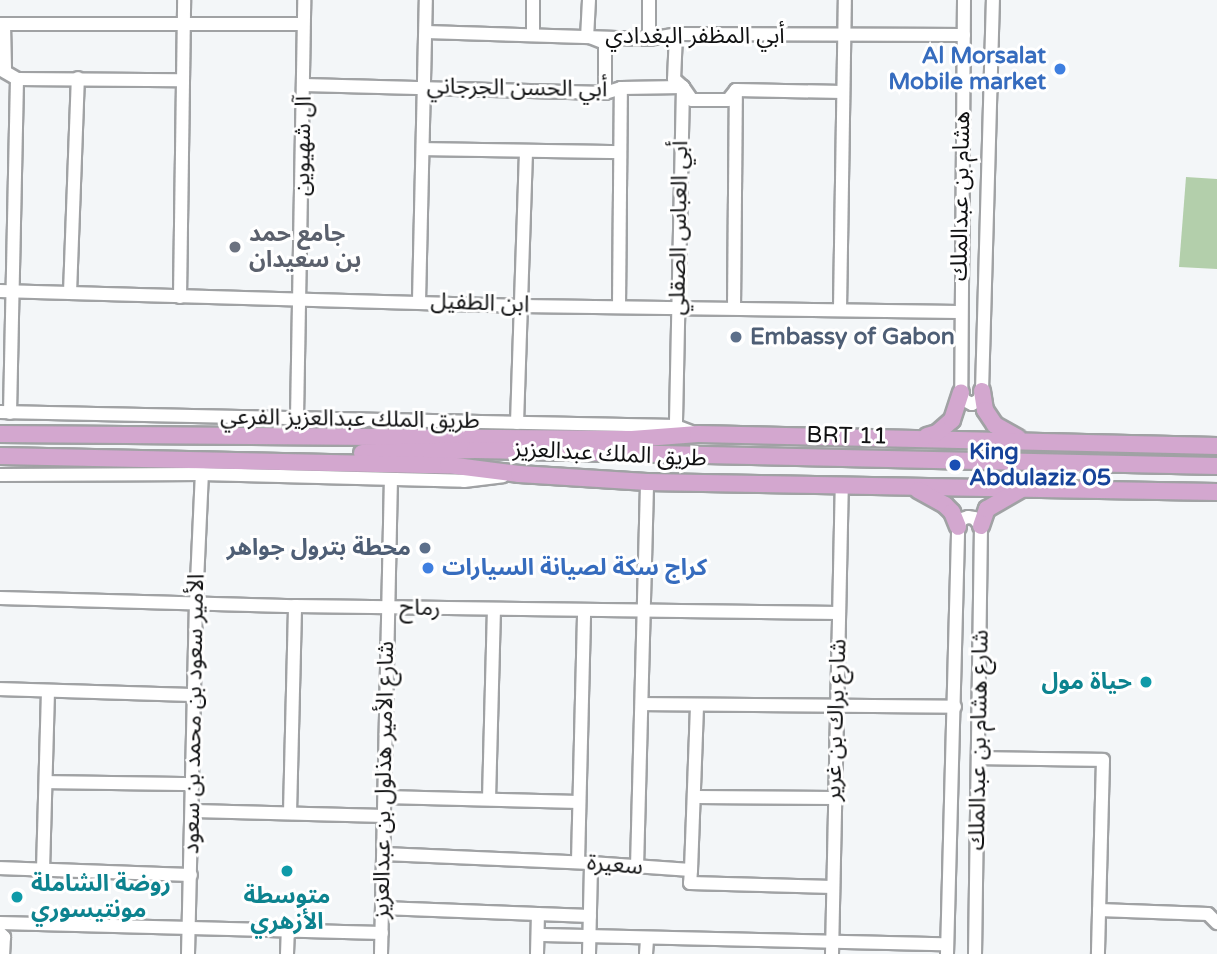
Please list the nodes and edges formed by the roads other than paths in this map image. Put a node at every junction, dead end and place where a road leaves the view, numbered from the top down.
1 (184, 0) edge
2 (304, 0) edge
3 (426, 0) edge
4 (533, 0) edge
5 (589, 0) edge
6 (649, 0) edge
7 (845, 0) edge
8 (964, 0) edge
9 (993, 0) edge
10 (2, 24) edge
11 (183, 24) junction
12 (303, 24) junction
13 (426, 32) junction
14 (676, 34) junction
15 (533, 35) junction
16 (845, 35) junction
17 (964, 35) junction
18 (587, 36) junction
19 (649, 39) junction
20 (2, 69) edge
21 (78, 78) junction
22 (18, 79) junction
23 (180, 80) junction
24 (304, 85) junction
25 (425, 87) junction
26 (683, 87) junction
27 (621, 88) junction
28 (737, 90) junction
29 (843, 92) junction
30 (606, 93) junction
31 (424, 149) junction
32 (526, 152) junction
33 (620, 152) junction
34 (5, 291) edge
35 (70, 293) junction
36 (180, 297) junction
37 (301, 299) junction
38 (419, 302) junction
39 (619, 304) junction
40 (521, 306) junction
41 (677, 306) junction
42 (734, 308) junction
43 (840, 309) junction
44 (959, 312) junction
45 (982, 391) junction
46 (961, 392) junction
47 (5, 412) edge
48 (297, 418) junction
49 (517, 424) junction
50 (676, 426) junction
51 (0, 434) edge
52 (698, 434) junction
53 (369, 436) junction
54 (916, 439) junction
55 (1024, 440) junction
56 (1217, 446) edge
57 (475, 450) junction
58 (0, 456) edge
59 (311, 460) junction
60 (1217, 466) edge
61 (202, 474) junction
62 (519, 474) junction
63 (0, 475) edge
64 (391, 480) junction
65 (647, 482) junction
66 (842, 486) junction
67 (912, 487) junction
68 (1025, 487) junction
69 (1217, 492) edge
70 (981, 526) junction
71 (958, 527) junction
72 (0, 598) edge
73 (196, 604) junction
74 (295, 606) junction
75 (386, 607) junction
76 (494, 610) junction
77 (644, 610) junction
78 (584, 611) junction
79 (839, 613) junction
80 (0, 689) edge
81 (48, 692) junction
82 (194, 695) junction
83 (642, 704) junction
84 (698, 706) junction
85 (955, 707) junction
86 (838, 708) junction
87 (979, 758) junction
88 (46, 782) junction
89 (194, 784) junction
90 (386, 797) junction
91 (694, 797) junction
92 (834, 797) junction
93 (489, 799) junction
94 (579, 802) junction
95 (194, 811) junction
96 (290, 813) junction
97 (385, 816) junction
98 (384, 854) junction
99 (584, 862) junction
100 (637, 867) junction
101 (0, 868) edge
102 (43, 870) junction
103 (691, 870) junction
104 (191, 875) junction
105 (833, 887) junction
106 (382, 908) junction
107 (1099, 910) junction
108 (538, 914) junction
109 (590, 916) junction
110 (0, 923) edge
111 (1217, 923) edge
112 (189, 927) junction
113 (288, 929) junction
114 (0, 933) edge
115 (382, 933) junction
116 (538, 935) junction
117 (589, 936) junction
118 (647, 938) junction
119 (832, 948) edge
120 (947, 949) edge
121 (3, 954) edge
122 (188, 954) edge
123 (287, 954) edge
124 (381, 954) edge
125 (537, 954) edge
126 (589, 954) edge
127 (646, 954) edge
128 (975, 954) edge
129 (1098, 954) edge

1 - 11 street
2 - 12 street, آل شهيوين
3 - 13 street
4 - 15 street
5 - 18 street
6 - 19 street
7 - 16 street
8 - 17 street, هشام بن عبدالملك
9 - 45 street, هشام بن عبدالملك
10 - 11 street
10 - 20 street
11 - 12 street
11 - 23 street
12 - 24 street, آل شهيوين
13 - 15 street, أبي المظفر البغدادي
13 - 25 street
14 - 16 street, أبي المظفر البغدادي
14 - 19 street, أبي المظفر البغدادي
14 - 26 street, أبي العباس الصقلي
15 - 18 street, أبي المظفر البغدادي
16 - 17 street, أبي المظفر البغدادي
16 - 29 street
17 - 44 street, هشام بن عبدالملك
18 - 19 street, أبي المظفر البغدادي
18 - 30 street
20 - 22 street
21 - 22 street
21 - 23 street
21 - 35 street
22 - 34 street
23 - 36 street
24 - 25 street, أبي الحسن الجرجاني
24 - 37 street, آل شهيوين
25 - 30 street, أبي الحسن الجرجاني
25 - 31 street
26 - 27 street, أبي الحسن الجرجاني
26 - 28 street, أبي الحسن الجرجاني
26 - 41 street, أبي العباس الصقلي
27 - 30 street, أبي الحسن الجرجاني
27 - 33 street
28 - 29 street, أبي الحسن الجرجاني
28 - 42 street
29 - 43 street
31 - 32 street
31 - 38 street
32 - 33 street
32 - 40 street
33 - 39 street
34 - 35 street, ابن الطفيل
34 - 47 street
35 - 36 street, ابن الطفيل
36 - 37 street, ابن الطفيل
37 - 38 street, ابن الطفيل
37 - 48 street, آل شهيوين
38 - 40 street, ابن الطفيل
39 - 40 street, ابن الطفيل
39 - 41 street, ابن الطفيل
40 - 49 street
41 - 42 street, ابن الطفيل
41 - 50 street, أبي العباس الصقلي
42 - 43 street, ابن الطفيل
43 - 44 street, ابن الطفيل
44 - 46 street, هشام بن عبدالملك
45 - 46 street
45 - 55 main road
46 - 54 main road
47 - 48 street, طريق الملك عبدالعزيز الفرعي
48 - 49 street, طريق الملك عبدالعزيز الفرعي
49 - 50 street, طريق الملك عبدالعزيز الفرعي
50 - 52 street, طريق الملك عبدالعزيز الفرعي
51 - 53 main road, طريق الملك عبدالعزيز
52 - 53 main road, طريق الملك عبدالعزيز
52 - 54 main road, طريق الملك عبدالعزيز
53 - 57 main road, BRT 11
54 - 55 main road, طريق الملك عبدالعزيز
55 - 56 main road, طريق الملك عبدالعزيز
57 - 59 main road, BRT 11
57 - 60 main road, BRT 11
58 - 59 main road, طريق الملك عبدالعزيز
59 - 62 main road, طريق الملك عبدالعزيز
61 - 63 street
61 - 64 street
61 - 73 street, الأمير سعود بن محمد بن سعود
62 - 64 street
62 - 65 main road, طريق الملك عبدالعزيز
64 - 75 street, شارع الأمير هذلول بن عبدالعزيز
65 - 66 main road, طريق الملك عبدالعزيز
65 - 77 street
66 - 67 main road, طريق الملك عبدالعزيز
66 - 79 street, شارع براك بن غرير
67 - 68 main road, طريق الملك عبدالعزيز
67 - 71 main road
68 - 69 main road, طريق الملك عبدالعزيز
68 - 70 main road
70 - 71 street
70 - 87 street, شارع هشام بن عبدالملك
71 - 85 street, شارع هشام بن عبدالملك
72 - 73 street, رماح
73 - 74 street, رماح
73 - 82 street, الأمير سعود بن محمد بن سعود
74 - 75 street, رماح
74 - 96 street
75 - 76 street, رماح
75 - 90 street, شارع الأمير هذلول بن عبدالعزيز
76 - 78 street, رماح
76 - 93 street
77 - 78 street, رماح
77 - 79 street, رماح
77 - 83 street
78 - 94 street
79 - 86 street, شارع براك بن غرير
80 - 81 street
81 - 82 street
81 - 88 street
82 - 89 street, الأمير سعود بن محمد بن سعود
83 - 84 street
83 - 100 street
84 - 86 street
84 - 91 street
85 - 86 street
85 - 120 street, شارع هشام بن عبدالملك
86 - 92 street, شارع براك بن غرير
87 - 107 street
87 - 128 street, شارع هشام بن عبدالملك
88 - 89 street
88 - 102 street
89 - 95 street, الأمير سعود بن محمد بن سعود
90 - 93 street
90 - 97 street, شارع الأمير هذلول بن عبدالعزيز
91 - 92 street
91 - 103 street
92 - 105 street, شارع براك بن غرير
93 - 94 street
94 - 99 street
95 - 96 street
95 - 104 street, الأمير سعود بن محمد بن سعود
96 - 97 street
97 - 98 street, شارع الأمير هذلول بن عبدالعزيز
98 - 99 street, سعيرة
98 - 106 street, شارع الأمير هذلول بن عبدالعزيز
99 - 100 street, سعيرة
99 - 109 street
100 - 103 street, سعيرة
101 - 102 street
102 - 104 street
103 - 105 street, سعيرة
104 - 112 street, الأمير سعود بن محمد بن سعود
105 - 119 street, شارع براك بن غرير
106 - 108 street
106 - 115 street, شارع الأمير هذلول بن عبدالعزيز
107 - 111 street
107 - 129 street
108 - 109 street
108 - 116 street
109 - 117 street
110 - 112 street
112 - 113 street
112 - 122 street, الأمير سعود بن محمد بن سعود
113 - 115 street
113 - 123 street
114 - 121 street
115 - 124 street, شارع الأمير هذلول بن عبدالعزيز
116 - 117 street
116 - 125 street
117 - 118 street
117 - 126 street
118 - 119 street
118 - 127 street
119 - 120 street

